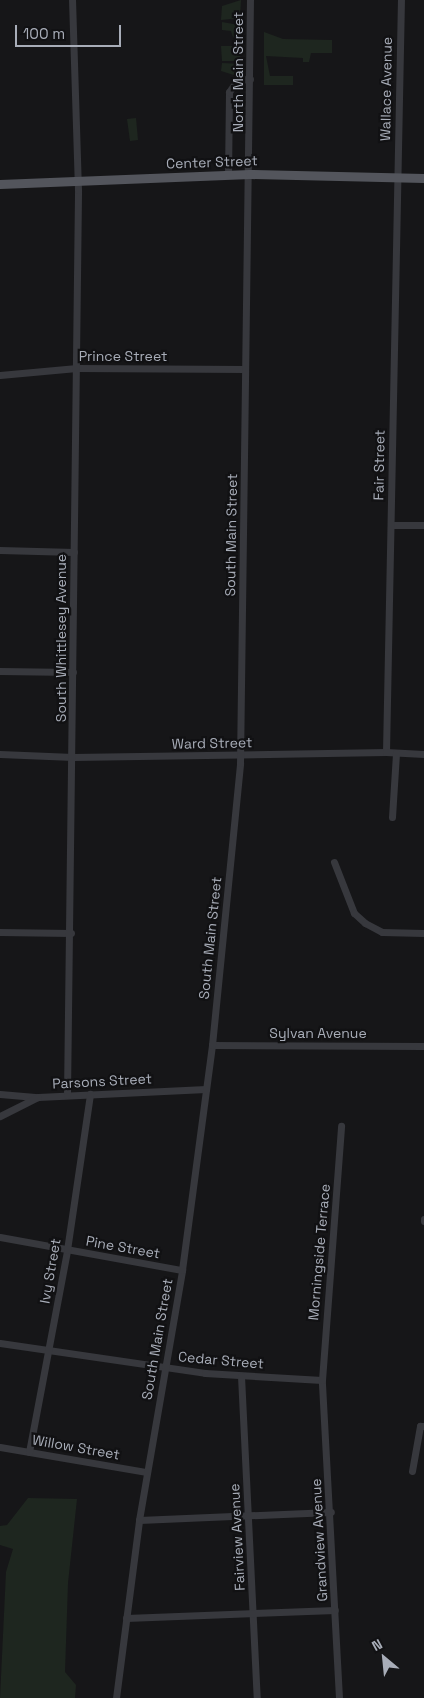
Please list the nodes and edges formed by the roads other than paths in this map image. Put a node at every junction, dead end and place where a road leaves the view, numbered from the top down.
1 (72, 0) edge
2 (250, 0) edge
3 (400, 0) edge
4 (250, 79) junction
5 (250, 174) junction
6 (228, 175) junction
7 (396, 178) junction
8 (424, 178) edge
9 (78, 182) junction
10 (0, 184) edge
11 (77, 368) junction
12 (246, 369) junction
13 (0, 375) edge
14 (391, 525) junction
15 (424, 525) edge
16 (0, 550) edge
17 (74, 552) junction
18 (0, 671) edge
19 (73, 672) junction
20 (386, 752) junction
21 (396, 753) junction
22 (0, 754) edge
23 (424, 754) edge
24 (240, 755) junction
25 (72, 757) junction
26 (392, 817) dead end
27 (334, 862) dead end
28 (0, 932) edge
29 (72, 933) junction
30 (424, 933) edge
31 (212, 1045) junction
32 (424, 1046) edge
33 (206, 1089) junction
34 (0, 1094) edge
35 (90, 1094) junction
36 (67, 1095) junction
37 (38, 1097) junction
38 (0, 1116) edge
39 (341, 1126) dead end
40 (0, 1237) edge
41 (66, 1250) junction
42 (182, 1270) junction
43 (0, 1343) edge
44 (49, 1350) junction
45 (164, 1368) junction
46 (242, 1376) junction
47 (322, 1380) junction
48 (424, 1426) edge
49 (0, 1447) edge
50 (29, 1452) junction
51 (412, 1471) dead end
52 (147, 1472) junction
53 (331, 1512) junction
54 (249, 1516) junction
55 (139, 1520) junction
56 (335, 1610) junction
57 (254, 1613) junction
58 (126, 1618) junction
59 (116, 1698) edge
60 (257, 1698) edge
61 (339, 1698) edge

1 - 9 street, South Whittlesey Avenue
2 - 4 street, North Main Street
3 - 7 street, Wallace Avenue
4 - 5 street, North Main Street
4 - 6 street
5 - 6 main road, Center Street
5 - 7 main road, Center Street
5 - 12 street, South Main Street
6 - 9 main road, Center Street
7 - 8 main road, Center Street
7 - 14 street, Fair Street
9 - 10 main road, Center Street
9 - 11 street, South Whittlesey Avenue
11 - 12 street, Prince Street
11 - 13 street, Prince Street
11 - 17 street, South Whittlesey Avenue
12 - 24 street, South Main Street
14 - 15 street
14 - 20 street, Fair Street
16 - 17 street
17 - 19 street, South Whittlesey Avenue
18 - 19 street
19 - 25 street, South Whittlesey Avenue
20 - 21 street, Ward Street
20 - 24 street, Ward Street
21 - 23 street, Ward Street
21 - 26 street
22 - 25 street, Ward Street
24 - 25 street, Ward Street
24 - 31 street, South Main Street
25 - 29 street, South Whittlesey Avenue
27 - 30 street
28 - 29 street
29 - 36 street, South Whittlesey Avenue
31 - 32 street, Sylvan Avenue
31 - 33 street, South Main Street
33 - 35 street, Parsons Street
33 - 42 street, South Main Street
34 - 37 street, Parsons Street
35 - 36 street, Parsons Street
35 - 41 street, Ivy Street
36 - 37 street, Parsons Street
37 - 38 street
39 - 47 street, Morningside Terrace
40 - 41 street, Pine Street
41 - 42 street, Pine Street
41 - 44 street, Ivy Street
42 - 45 street, South Main Street
43 - 44 street, Cedar Street
44 - 45 street, Cedar Street
44 - 50 street, Ivy Street
45 - 46 street, Cedar Street
45 - 52 street, South Main Street
46 - 47 street, Cedar Street
46 - 54 street, Fairview Avenue
47 - 53 street, Grandview Avenue
48 - 51 street
49 - 50 street, Willow Street
50 - 52 street, Willow Street
52 - 55 street, South Main Street
53 - 54 street
53 - 56 street, Grandview Avenue
54 - 55 street
54 - 57 street, Fairview Avenue
55 - 58 street, South Main Street
56 - 57 street
56 - 61 street, Grandview Avenue
57 - 58 street
57 - 60 street, Fairview Avenue
58 - 59 street, South Main Street

